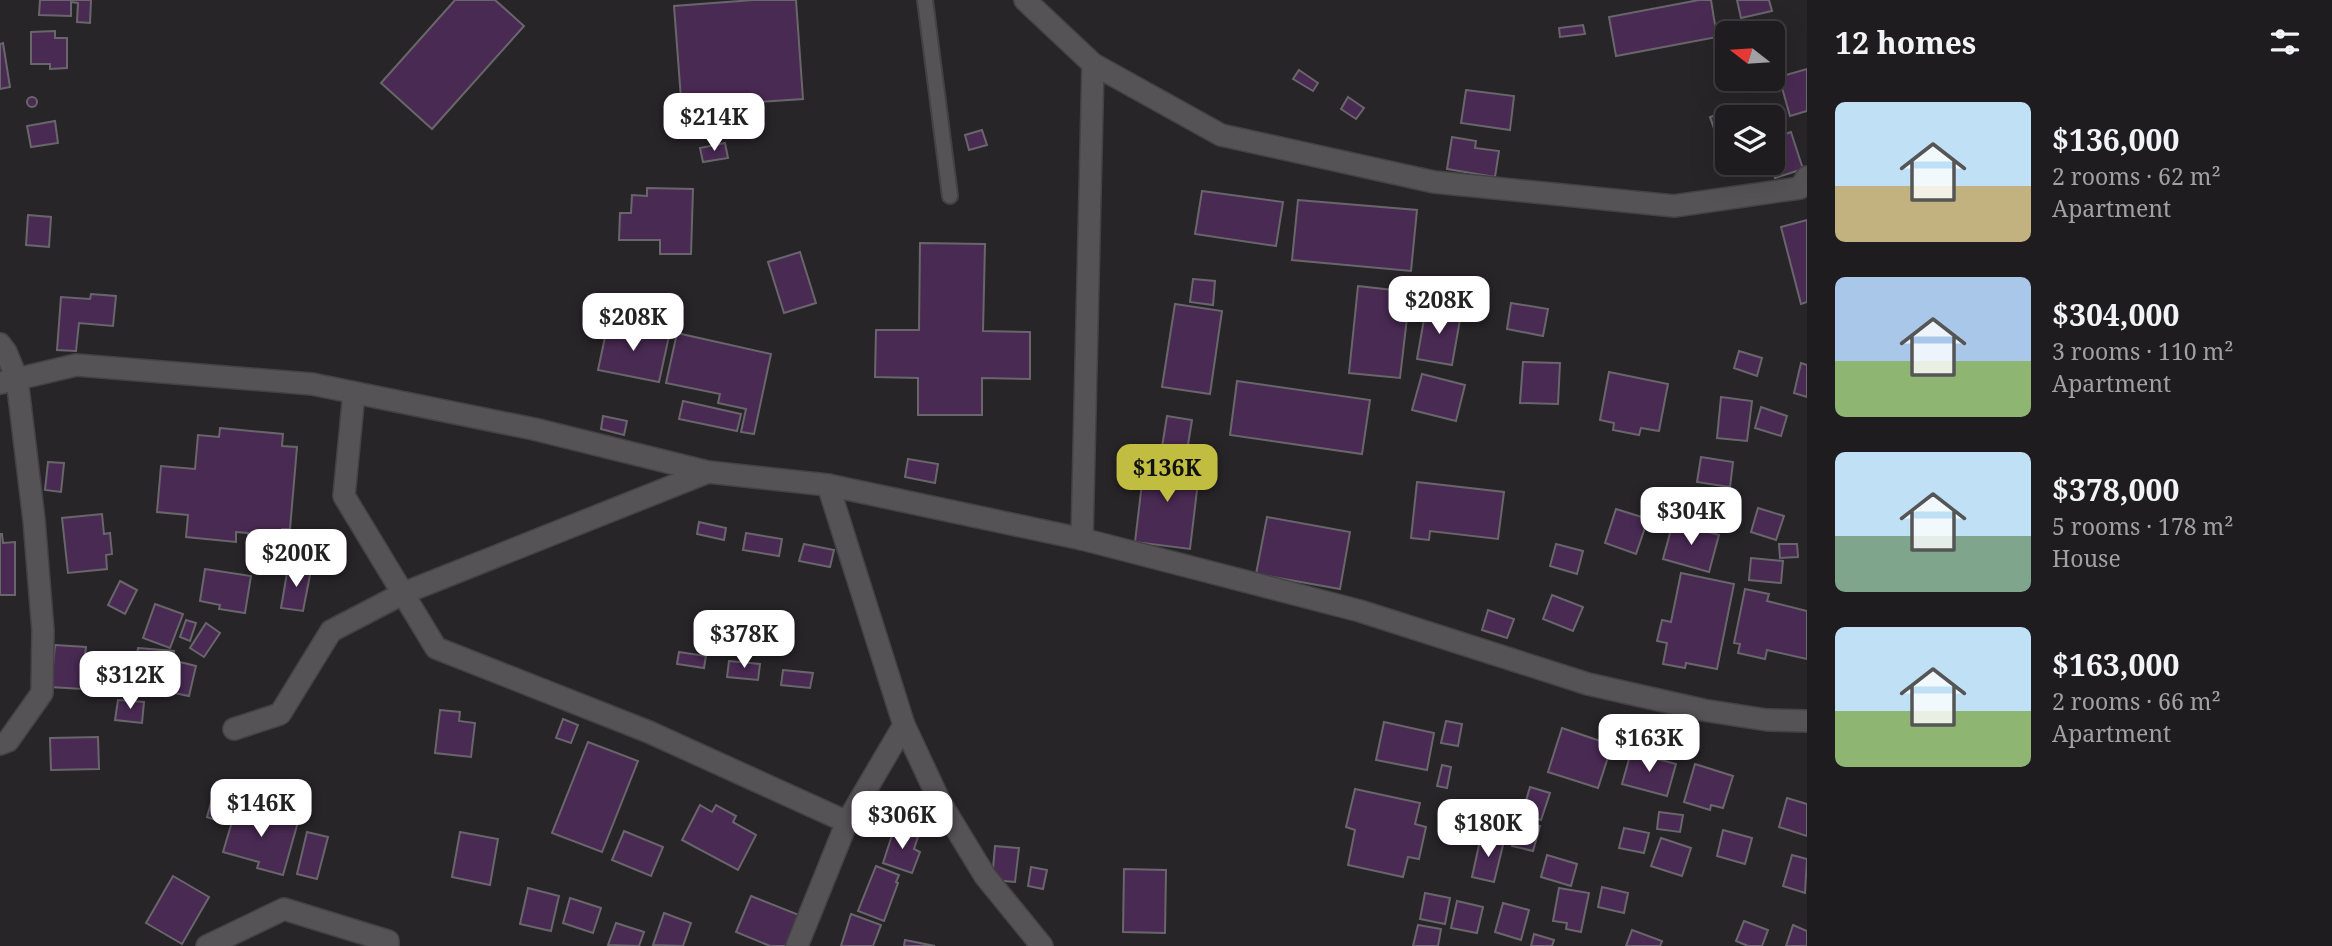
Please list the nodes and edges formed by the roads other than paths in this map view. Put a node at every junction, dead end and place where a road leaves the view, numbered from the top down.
1 (925, 0) edge
2 (1025, 0) edge
3 (1093, 64) junction
4 (1807, 177) edge
5 (950, 196) dead end
6 (0, 344) edge
7 (8, 381) edge
8 (354, 393) junction
9 (708, 471) junction
10 (828, 485) junction
11 (1082, 539) junction
12 (404, 593) junction
13 (1807, 721) edge
14 (904, 725) junction
15 (234, 729) dead end
16 (0, 744) edge
17 (847, 822) junction
18 (207, 946) edge
19 (388, 946) edge
20 (797, 946) edge
21 (1042, 946) edge

1 - 5 lane
2 - 3 street
3 - 4 street
3 - 11 street
6 - 7 street
7 - 8 street
7 - 16 street
8 - 9 street
8 - 12 street
9 - 10 street
9 - 12 street
10 - 11 street
10 - 14 street
11 - 13 street
12 - 15 street
12 - 17 street
14 - 17 street
14 - 21 street
17 - 20 street
18 - 19 street

